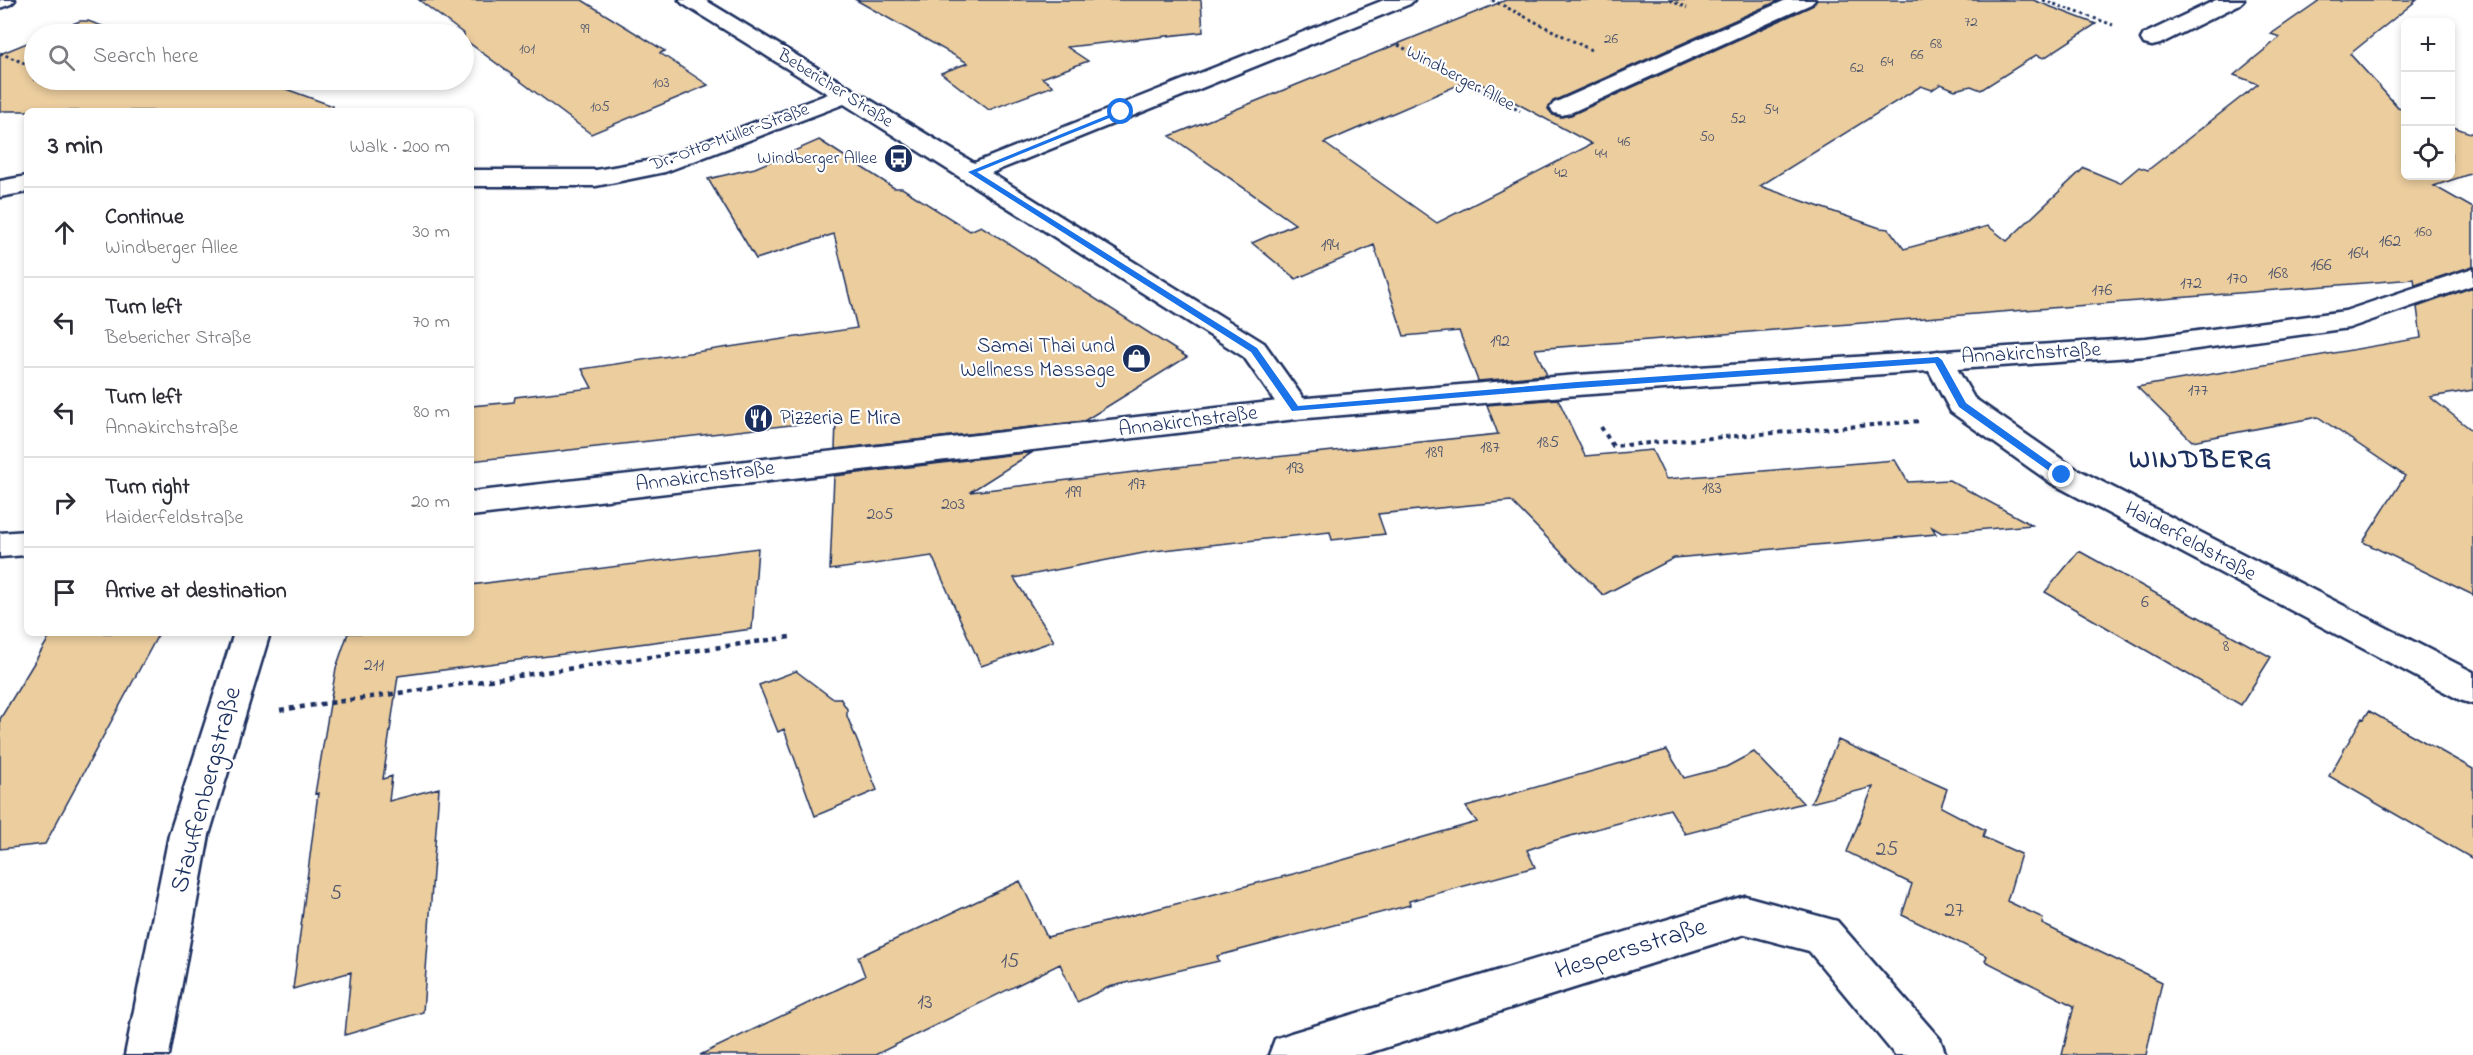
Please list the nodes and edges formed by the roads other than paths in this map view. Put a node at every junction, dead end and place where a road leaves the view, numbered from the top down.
1 (690, 0) edge
2 (1403, 0) edge
3 (1804, 0) edge
4 (2233, 0) edge
5 (2152, 39) road end
6 (844, 96) junction
7 (1562, 108) road end
8 (972, 172) junction
9 (474, 178) edge
10 (24, 185) edge
11 (0, 189) edge
12 (2473, 276) edge
13 (1938, 360) junction
14 (1296, 409) junction
15 (474, 504) edge
16 (24, 543) edge
17 (0, 545) edge
18 (251, 636) edge
19 (2473, 689) edge
20 (147, 1055) edge
21 (1291, 1055) edge
22 (1924, 1055) edge

1 - 6 street, Bebericher Straße
2 - 8 street
3 - 7 street
4 - 5 street
6 - 8 street, Bebericher Straße
6 - 9 street, Dr.-Otto-Müller-Straße
8 - 14 street, Bebericher Straße
10 - 11 street
12 - 13 street, Annakirchstraße
13 - 14 street, Annakirchstraße
13 - 19 street, Haiderfeldstraße
14 - 15 street, Annakirchstraße
16 - 17 street
18 - 20 street, Stauffenbergstraße
21 - 22 street, Hespersstraße

